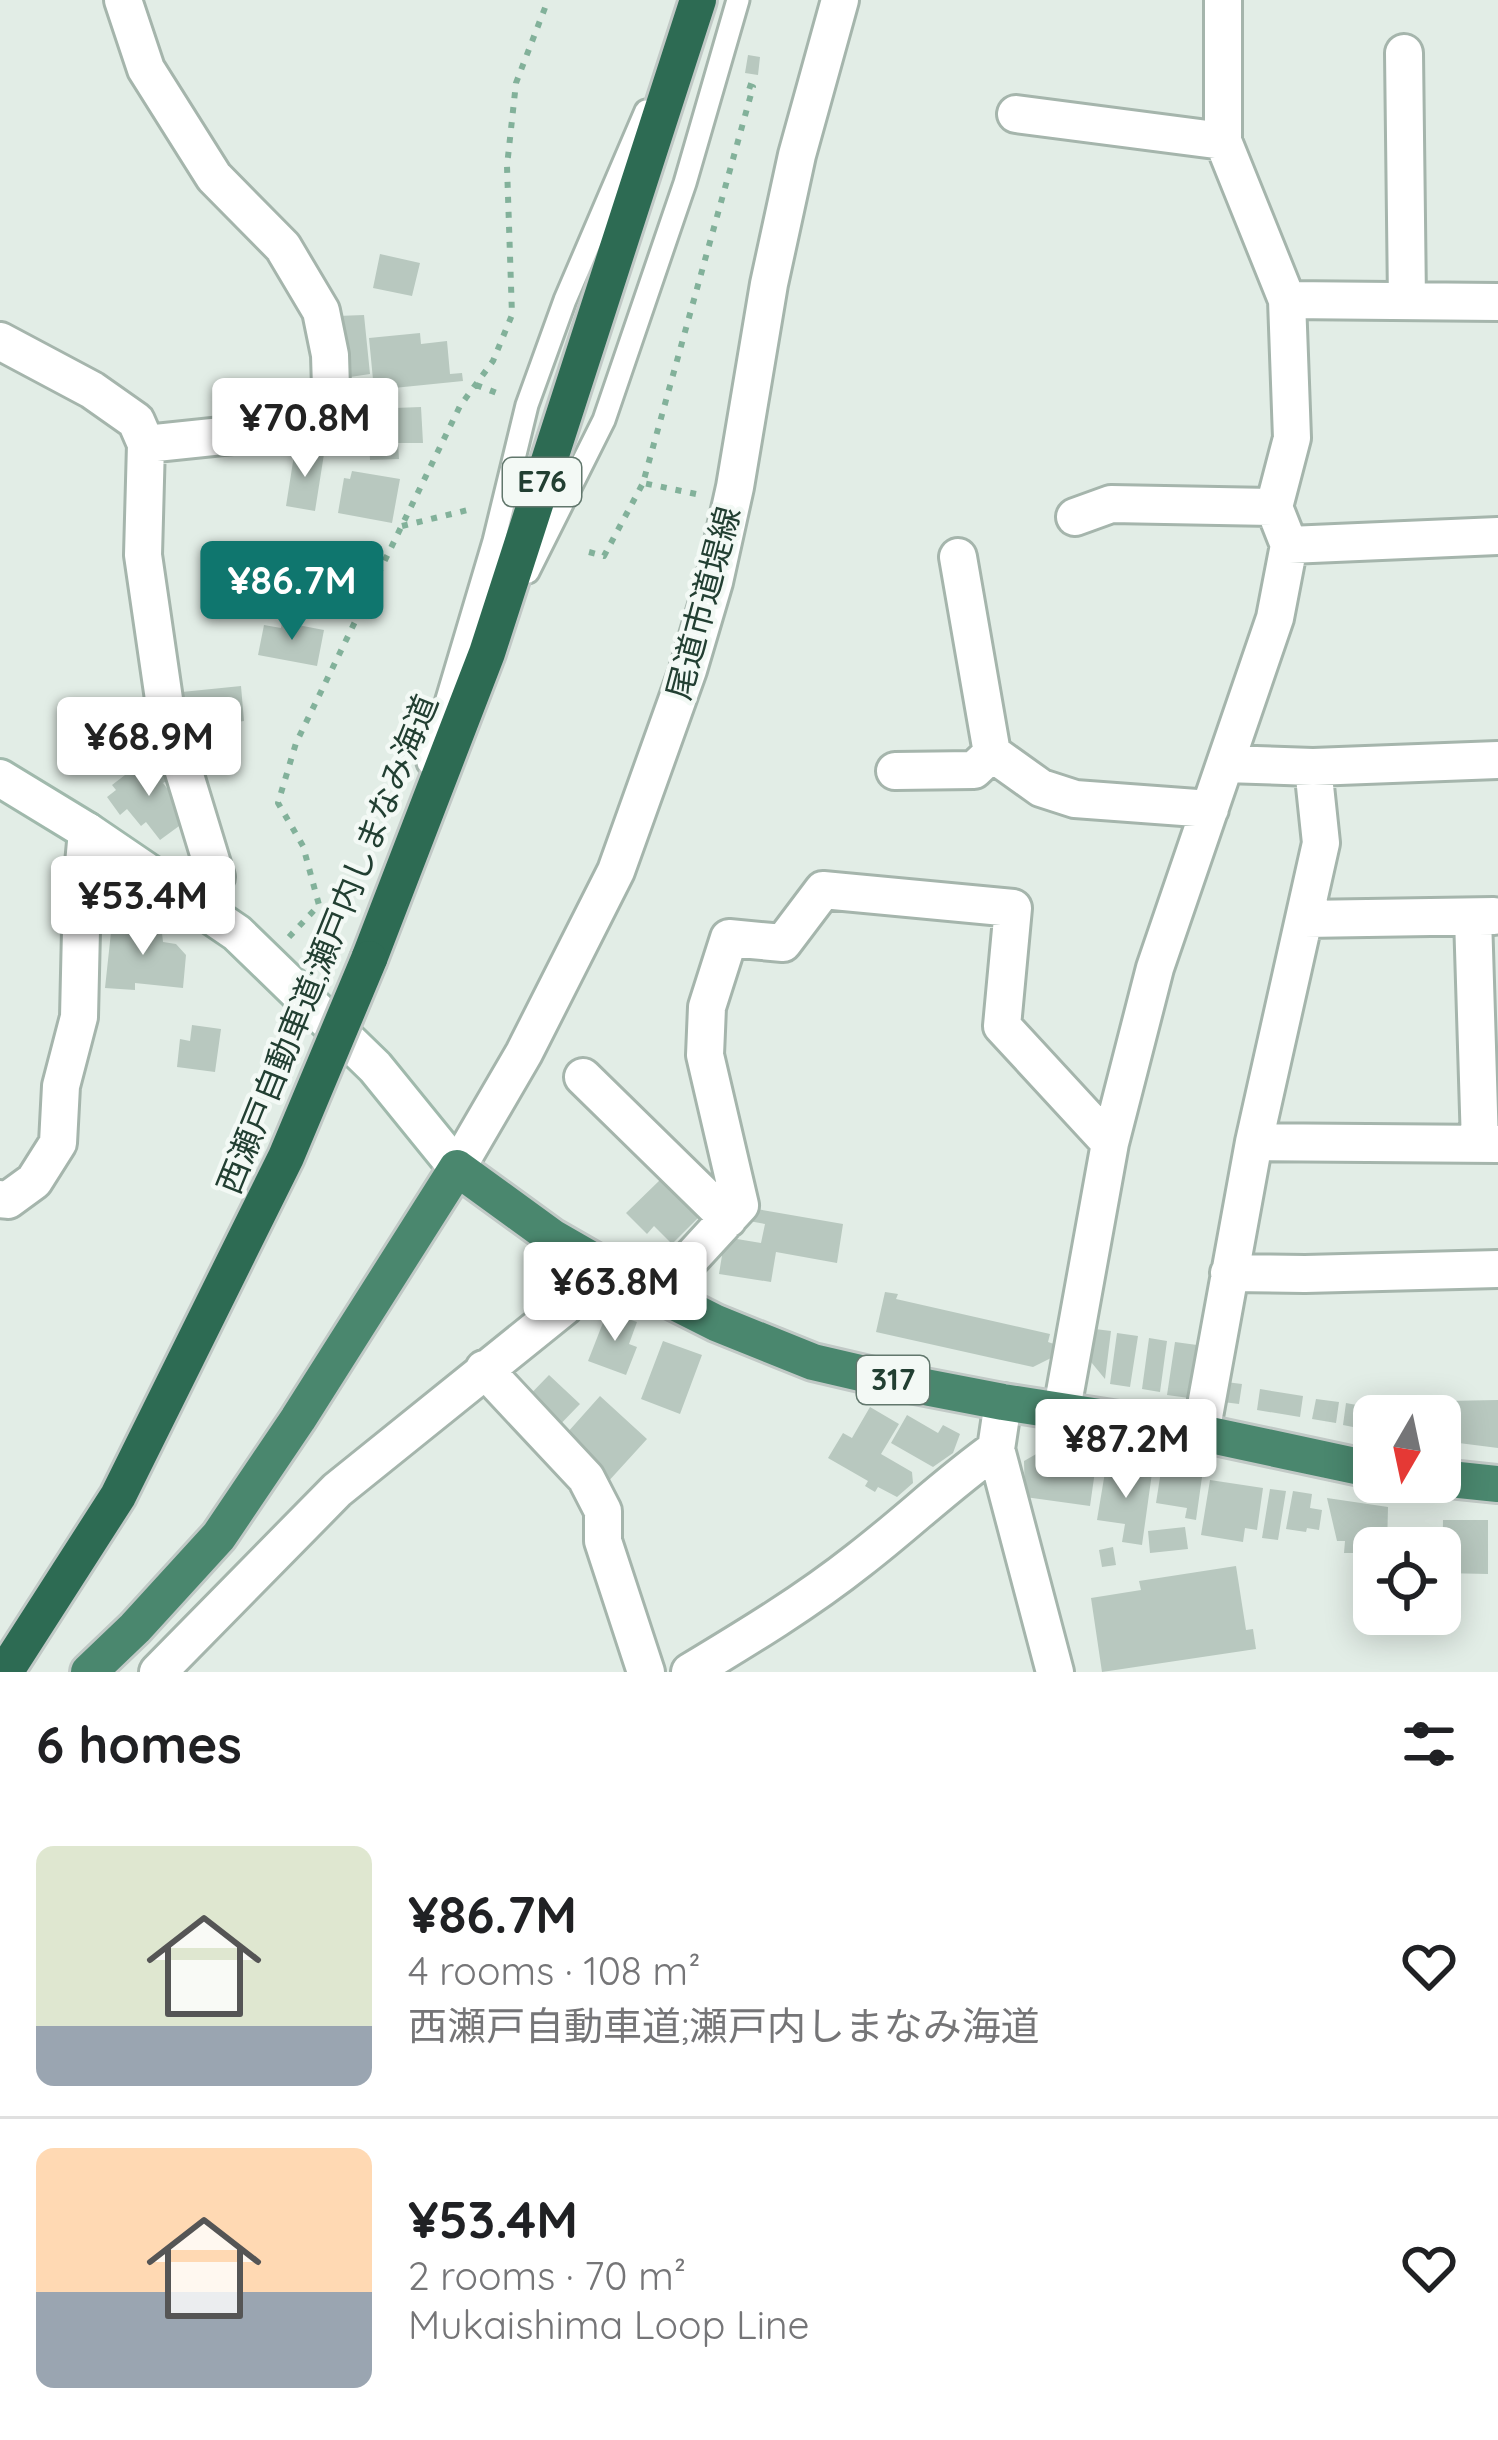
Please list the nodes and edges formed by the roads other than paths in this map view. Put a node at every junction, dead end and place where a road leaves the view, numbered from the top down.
1 (123, 0) edge
2 (696, 0) edge
3 (738, 0) edge
4 (840, 0) edge
5 (1223, 0) edge
6 (1403, 52) dead end
7 (1016, 114) dead end
8 (1223, 141) junction
9 (1287, 300) junction
10 (1407, 301) junction
11 (1498, 302) edge
12 (0, 341) edge
13 (146, 444) junction
14 (1274, 506) junction
15 (1076, 517) dead end
16 (1498, 536) edge
17 (1288, 544) junction
18 (958, 557) dead end
19 (487, 653) junction
20 (992, 753) junction
21 (1498, 760) edge
22 (1225, 764) junction
23 (1313, 767) junction
24 (895, 771) dead end
25 (0, 778) edge
26 (1210, 809) junction
27 (87, 831) junction
28 (198, 907) junction
29 (1485, 916) edge
30 (1304, 920) junction
31 (369, 959) junction
32 (584, 1077) dead end
33 (1255, 1142) junction
34 (1110, 1143) junction
35 (1489, 1144) edge
36 (457, 1168) junction
37 (0, 1199) edge
38 (728, 1219) junction
39 (599, 1264) junction
40 (1498, 1269) edge
41 (1229, 1273) junction
42 (659, 1292) junction
43 (484, 1369) junction
44 (1004, 1402) junction
45 (1062, 1409) junction
46 (1202, 1433) junction
47 (996, 1449) junction
48 (1353, 1465) edge
49 (1461, 1480) edge
50 (1498, 1484) edge
51 (4, 1672) edge
52 (89, 1672) edge
53 (158, 1672) edge
54 (646, 1672) edge
55 (689, 1672) edge
56 (1055, 1672) edge

1 - 13 street
2 - 19 highway, 西瀬戸自動車道;瀬戸内しまなみ海道 / E76
2 - 31 lane
3 - 19 lane
4 - 36 street, 尾道市道堤線
5 - 8 street
6 - 10 street
7 - 8 street
8 - 9 street
9 - 10 street
9 - 14 street
10 - 11 street
12 - 13 street
13 - 28 street
14 - 15 street
14 - 17 street
16 - 17 street
17 - 22 street
18 - 20 street
19 - 31 highway, 西瀬戸自動車道;瀬戸内しまなみ海道 / E76
20 - 24 street
20 - 26 street
21 - 23 street
22 - 23 street
22 - 26 street
23 - 30 street
25 - 27 street
26 - 34 street
27 - 28 street
27 - 37 street
28 - 36 street
29 - 30 street
29 - 35 street
30 - 33 street
31 - 51 highway, 西瀬戸自動車道;瀬戸内しまなみ海道 / E76, bridge
32 - 38 street
33 - 35 street
33 - 41 street
34 - 38 street
34 - 45 street
36 - 39 highway, 317
36 - 52 highway
38 - 42 street
39 - 42 highway, 317
39 - 43 street
40 - 41 street
41 - 46 street
42 - 44 highway, 317
43 - 53 street
43 - 54 street
44 - 45 highway, 317
44 - 47 street
45 - 46 highway, 317
46 - 48 highway, 317
47 - 55 street
47 - 56 street
49 - 50 highway

